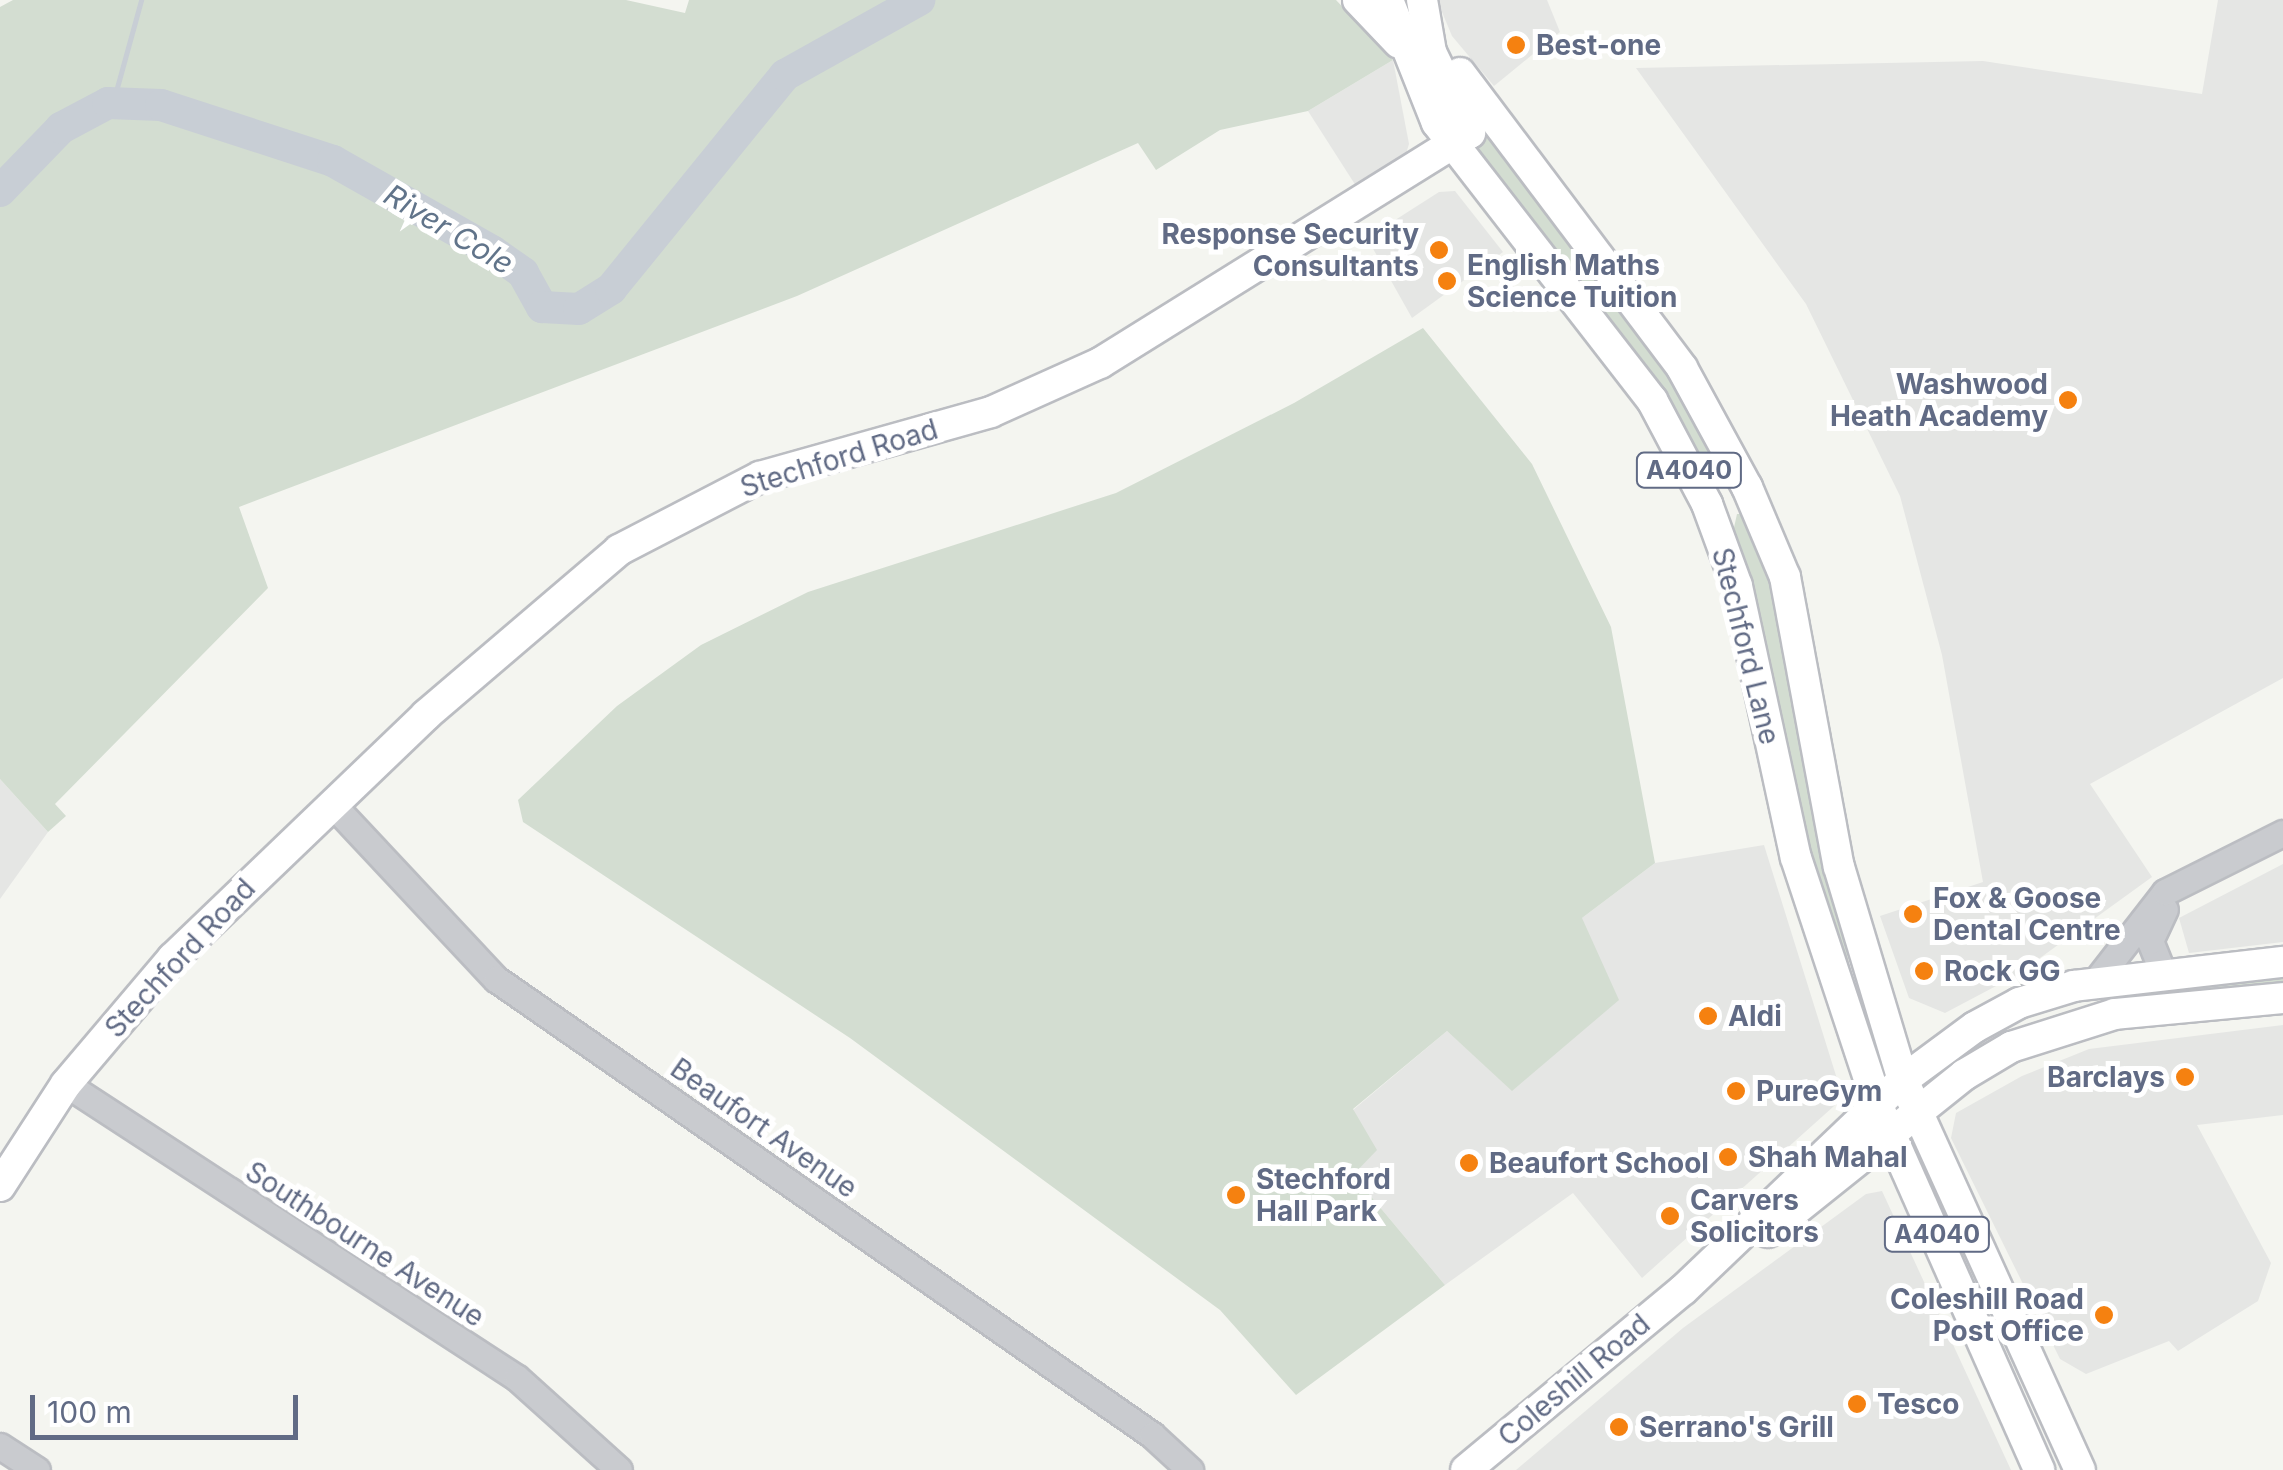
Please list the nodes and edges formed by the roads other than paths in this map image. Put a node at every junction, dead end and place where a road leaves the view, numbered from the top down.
1 (1358, 0) edge
2 (1388, 0) edge
3 (1424, 13) edge
4 (1401, 45) junction
5 (1452, 144) junction
6 (1747, 486) junction
7 (1707, 504) junction
8 (332, 804) junction
9 (2283, 832) edge
10 (2196, 877) junction
11 (2283, 962) edge
12 (2163, 974) junction
13 (2096, 982) junction
14 (2283, 998) edge
15 (1903, 1080) junction
16 (66, 1084) junction
17 (1915, 1113) junction
18 (1884, 1120) junction
19 (4, 1172) edge
20 (0, 1446) edge
21 (37, 1470) edge
22 (619, 1470) edge
23 (1190, 1470) edge
24 (1466, 1470) edge
25 (2040, 1470) edge
26 (2080, 1470) edge

1 - 4 main road
2 - 4 main road, Stechford Lane / A4040
3 - 5 main road
3 - 6 main road, Stechford Lane / A4040
4 - 5 main road, Stechford Lane / A4040
5 - 7 main road, Stechford Lane / A4040
5 - 8 main road, Stechford Road
6 - 7 main road
6 - 15 main road, Stechford Lane / A4040
7 - 18 main road, Stechford Lane / A4040
8 - 16 main road, Stechford Road
8 - 23 street, Beaufort Avenue
9 - 10 street
10 - 12 street
10 - 13 street
11 - 12 main road
12 - 13 main road
13 - 15 main road
14 - 17 main road
15 - 17 main road, Stechford Lane / A4040
15 - 18 main road
16 - 19 main road, Stechford Road
16 - 22 street, Southbourne Avenue
17 - 18 main road
17 - 26 main road, A4040
18 - 24 main road, Coleshill Road
18 - 25 main road, A4040
20 - 21 street

